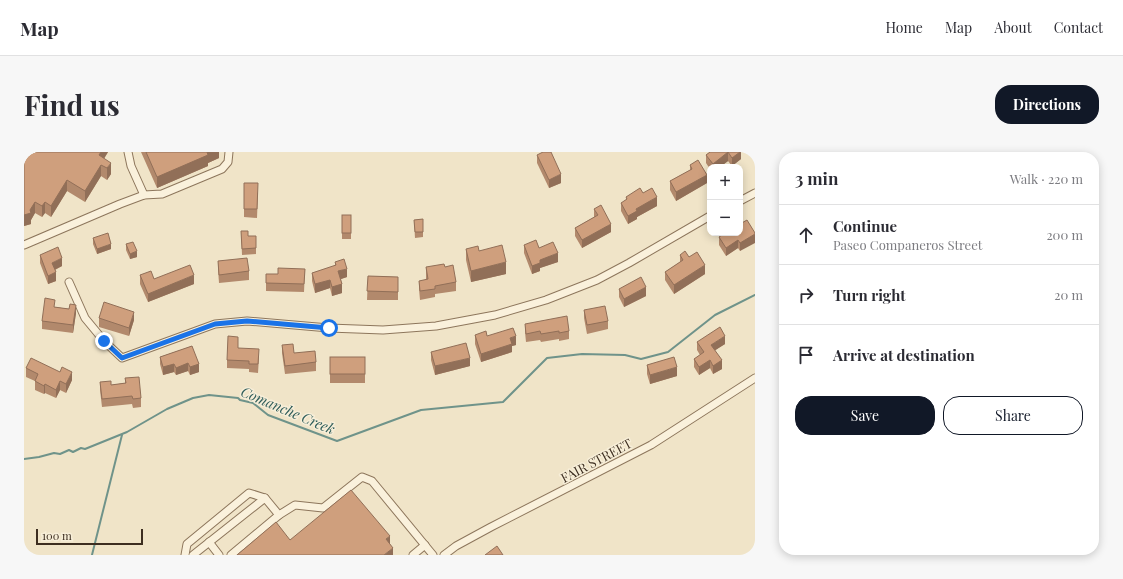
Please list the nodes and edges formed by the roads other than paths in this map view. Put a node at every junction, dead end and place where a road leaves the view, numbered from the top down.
1 (128, 152) edge
2 (229, 152) edge
3 (755, 193) edge
4 (144, 195) junction
5 (742, 200) edge
6 (707, 218) edge
7 (24, 245) edge
8 (69, 282) dead end
9 (755, 378) edge
10 (265, 498) junction
11 (279, 515) junction
12 (209, 542) junction
13 (425, 545) junction
14 (454, 552) edge
15 (185, 555) edge
16 (193, 555) edge
17 (219, 555) edge
18 (231, 555) edge
19 (413, 555) edge
20 (433, 555) edge
21 (444, 555) edge

1 - 4 street
2 - 4 street
3 - 5 street
4 - 7 street
6 - 8 street
9 - 14 street, FAIR STREET
10 - 11 street
10 - 12 street
10 - 15 street
11 - 13 street
11 - 18 street
12 - 16 street
12 - 17 street
13 - 19 street
13 - 20 street
14 - 21 street, FAIR STREET

